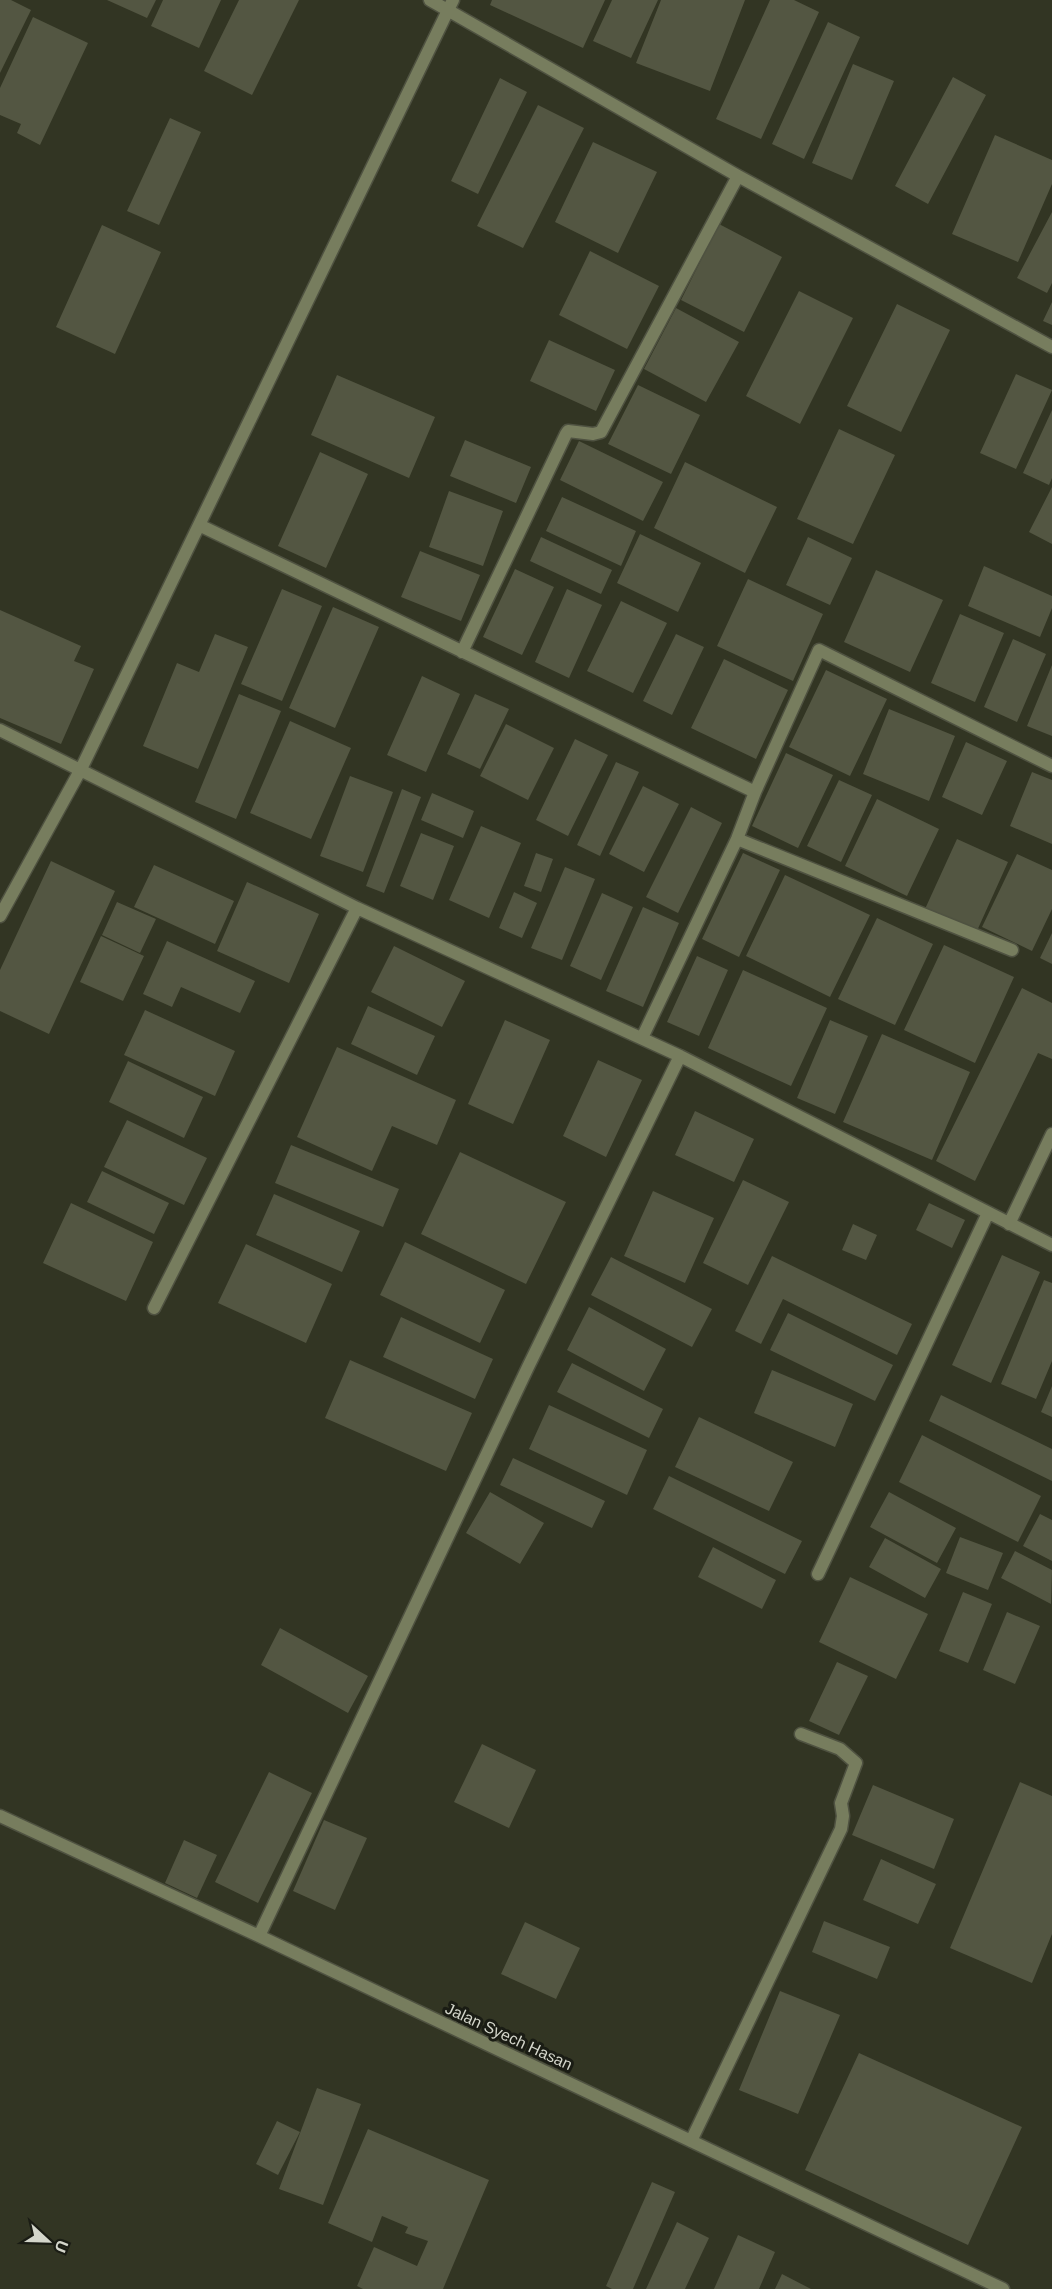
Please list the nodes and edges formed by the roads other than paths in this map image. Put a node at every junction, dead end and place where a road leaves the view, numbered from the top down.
1 (430, 0) edge
2 (451, 5) edge
3 (738, 176) junction
4 (1052, 347) edge
5 (199, 525) junction
6 (462, 652) junction
7 (0, 730) edge
8 (1052, 766) edge
9 (81, 769) junction
10 (755, 792) junction
11 (737, 839) junction
12 (357, 908) junction
13 (0, 916) edge
14 (1012, 950) dead end
15 (642, 1038) junction
16 (680, 1056) junction
17 (1052, 1134) edge
18 (988, 1213) junction
19 (1009, 1224) junction
20 (1052, 1245) edge
21 (154, 1308) dead end
22 (818, 1574) dead end
23 (801, 1734) dead end
24 (0, 1816) edge
25 (259, 1936) junction
26 (691, 2141) junction
27 (1003, 2289) edge

1 - 2 street
2 - 3 street
2 - 5 street
3 - 4 street
3 - 6 street
5 - 6 street
5 - 9 street
6 - 10 street
7 - 9 street
8 - 10 street
9 - 12 street
9 - 13 street
10 - 11 street
11 - 14 street
11 - 15 street
12 - 15 street
12 - 21 street
15 - 16 street
16 - 18 street
16 - 25 street
17 - 19 street
18 - 19 street
18 - 22 street
19 - 20 street
23 - 26 street
24 - 25 street, Jalan Syech Hasan
25 - 26 street, Jalan Syech Hasan
26 - 27 street, Jalan Syech Hasan

